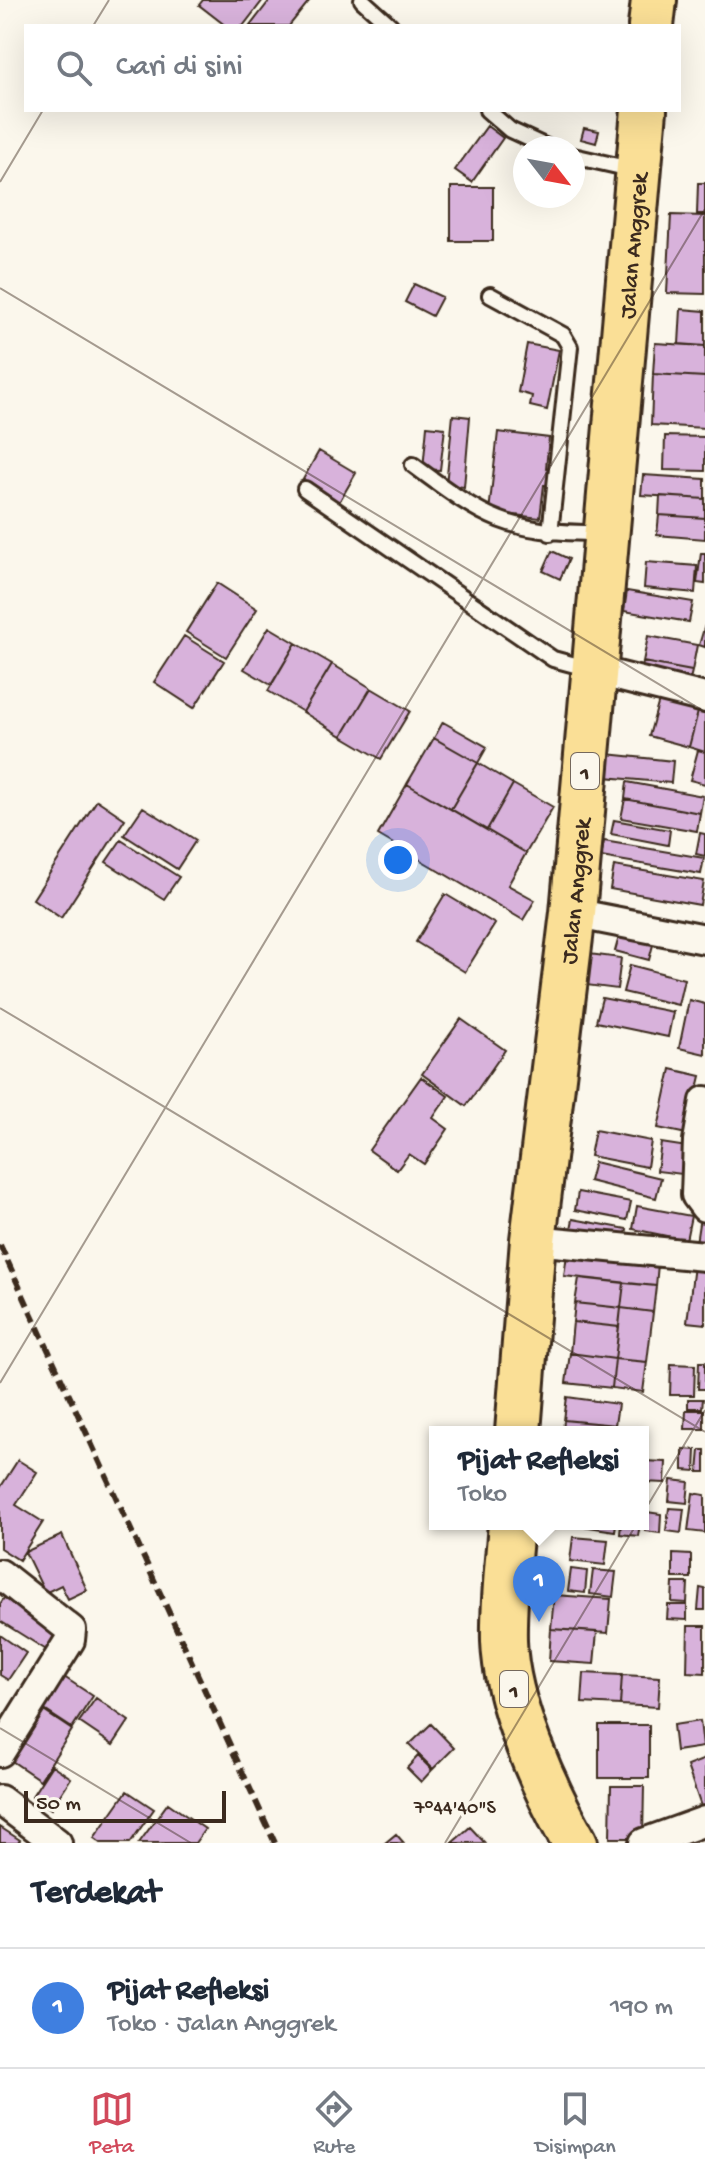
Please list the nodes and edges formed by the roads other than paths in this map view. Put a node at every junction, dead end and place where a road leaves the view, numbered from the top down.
1 (362, 0) edge
2 (654, 0) edge
3 (389, 24) edge
4 (651, 24) edge
5 (489, 112) edge
6 (643, 112) edge
7 (523, 136) edge
8 (585, 159) edge
9 (620, 167) junction
10 (490, 295) dead end
11 (413, 465) dead end
12 (305, 489) dead end
13 (550, 533) junction
14 (605, 533) junction
15 (593, 670) junction
16 (705, 698) edge
17 (573, 913) junction
18 (705, 939) edge
19 (705, 1101) edge
20 (705, 1207) edge
21 (533, 1240) junction
22 (705, 1256) edge
23 (518, 1426) edge
24 (511, 1530) edge
25 (0, 1574) edge
26 (0, 1752) edge
27 (0, 1800) edge
28 (705, 1821) edge
29 (57, 1843) edge
30 (575, 1843) edge
31 (644, 1843) edge

1 - 3 lane
2 - 4 highway
5 - 7 lane
6 - 9 highway, Jalan Anggrek / 1
8 - 9 lane
9 - 14 highway, Jalan Anggrek / 1
10 - 13 lane
11 - 13 lane
12 - 15 lane
13 - 14 lane
14 - 15 highway, Jalan Anggrek / 1
15 - 16 street
15 - 17 highway, Jalan Anggrek / 1
17 - 18 street
17 - 21 highway, Jalan Anggrek / 1
19 - 20 street
21 - 22 street
21 - 23 highway, Jalan Anggrek / 1
24 - 30 highway, 1
25 - 26 street
27 - 29 street
28 - 31 street

